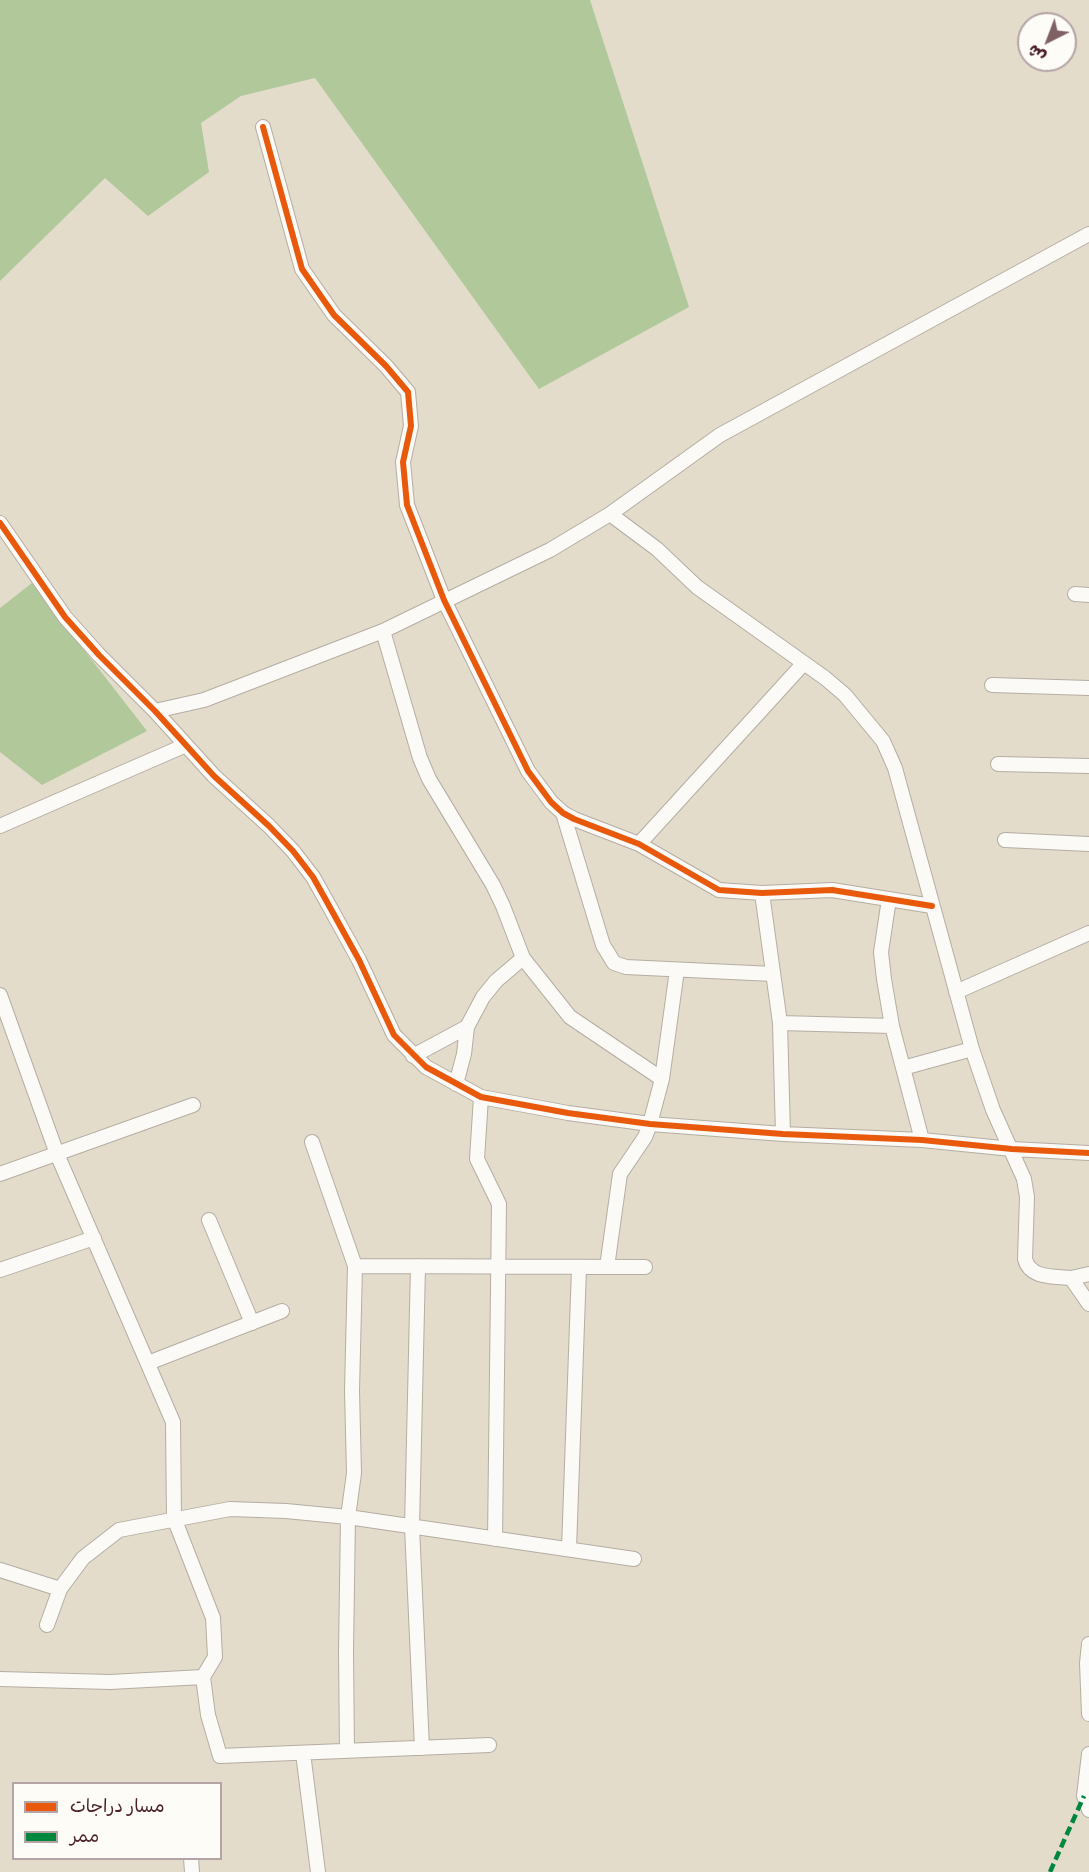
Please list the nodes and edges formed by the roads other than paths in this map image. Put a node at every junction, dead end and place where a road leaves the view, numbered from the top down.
1 (263, 127) dead end
2 (1089, 234) edge
3 (610, 514) junction
4 (0, 523) edge
5 (444, 600) junction
6 (383, 631) junction
7 (804, 663) junction
8 (992, 686) dead end
9 (1089, 688) edge
10 (155, 711) junction
11 (186, 745) junction
12 (998, 764) dead end
13 (1089, 766) edge
14 (563, 813) junction
15 (0, 826) edge
16 (1005, 840) dead end
17 (639, 844) junction
18 (1089, 844) edge
19 (762, 894) junction
20 (889, 899) junction
21 (932, 906) junction
22 (1089, 933) edge
23 (523, 958) junction
24 (678, 970) junction
25 (773, 974) junction
26 (956, 992) junction
27 (0, 995) edge
28 (780, 1023) junction
29 (892, 1026) junction
30 (467, 1027) junction
31 (14, 1035) junction
32 (0, 1041) edge
33 (972, 1049) junction
34 (413, 1056) junction
35 (903, 1068) junction
36 (662, 1079) junction
37 (456, 1084) junction
38 (481, 1096) junction
39 (193, 1105) dead end
40 (651, 1124) junction
41 (783, 1134) junction
42 (922, 1140) junction
43 (312, 1142) dead end
44 (1012, 1149) junction
45 (1089, 1153) edge
46 (57, 1154) junction
47 (0, 1174) edge
48 (209, 1220) dead end
49 (94, 1238) junction
50 (355, 1266) junction
51 (418, 1266) junction
52 (607, 1267) junction
53 (645, 1267) dead end
54 (498, 1268) junction
55 (579, 1268) junction
56 (0, 1270) edge
57 (1089, 1274) edge
58 (1071, 1278) junction
59 (1089, 1304) edge
60 (282, 1311) dead end
61 (252, 1323) junction
62 (148, 1363) junction
63 (348, 1517) junction
64 (174, 1518) junction
65 (412, 1527) junction
66 (495, 1539) junction
67 (569, 1549) junction
68 (634, 1559) dead end
69 (0, 1569) edge
70 (60, 1589) junction
71 (47, 1625) dead end
72 (1089, 1644) edge
73 (203, 1677) junction
74 (0, 1679) edge
75 (1089, 1714) edge
76 (489, 1745) dead end
77 (422, 1748) junction
78 (347, 1751) junction
79 (303, 1753) junction
80 (1089, 1754) edge
81 (1089, 1810) edge
82 (318, 1872) edge

1 - 5 street
2 - 3 street
3 - 5 street
3 - 7 street
4 - 10 street
5 - 6 street
5 - 14 street
6 - 10 street
6 - 23 street
7 - 17 street
7 - 21 street
8 - 9 street
10 - 11 street
11 - 15 street
11 - 34 street
12 - 13 street
14 - 17 street
14 - 24 street
16 - 18 street
17 - 19 street
19 - 20 street
19 - 25 street
20 - 21 street
20 - 29 street
21 - 26 street
22 - 26 street
23 - 30 street
23 - 36 street
24 - 25 street
24 - 36 street
25 - 28 street
26 - 33 street
27 - 31 street
28 - 29 street
28 - 41 street
29 - 35 street
30 - 34 street
30 - 37 street
31 - 32 street
31 - 46 street
33 - 35 street
33 - 44 street
34 - 37 street
35 - 42 street
36 - 40 street
37 - 38 street
38 - 40 street
38 - 54 street
39 - 46 street
40 - 41 street
40 - 52 street
41 - 42 street
42 - 44 street
43 - 50 street
44 - 45 street
44 - 58 street
46 - 47 street
46 - 49 street
48 - 61 street
49 - 56 street
49 - 62 street
50 - 51 street
50 - 63 street
51 - 54 street
51 - 65 street
52 - 53 street
52 - 55 street
54 - 55 street
54 - 66 street
55 - 67 street
57 - 58 street
58 - 59 street
60 - 61 street
61 - 62 street
62 - 64 street
63 - 64 street
63 - 65 street
63 - 78 street
64 - 70 street
64 - 73 street
65 - 66 street
65 - 77 street
66 - 67 street
67 - 68 street
69 - 70 street
70 - 71 street
72 - 75 street
73 - 74 street
73 - 79 street
76 - 77 street
77 - 78 street
78 - 79 street
79 - 82 street
80 - 81 street

